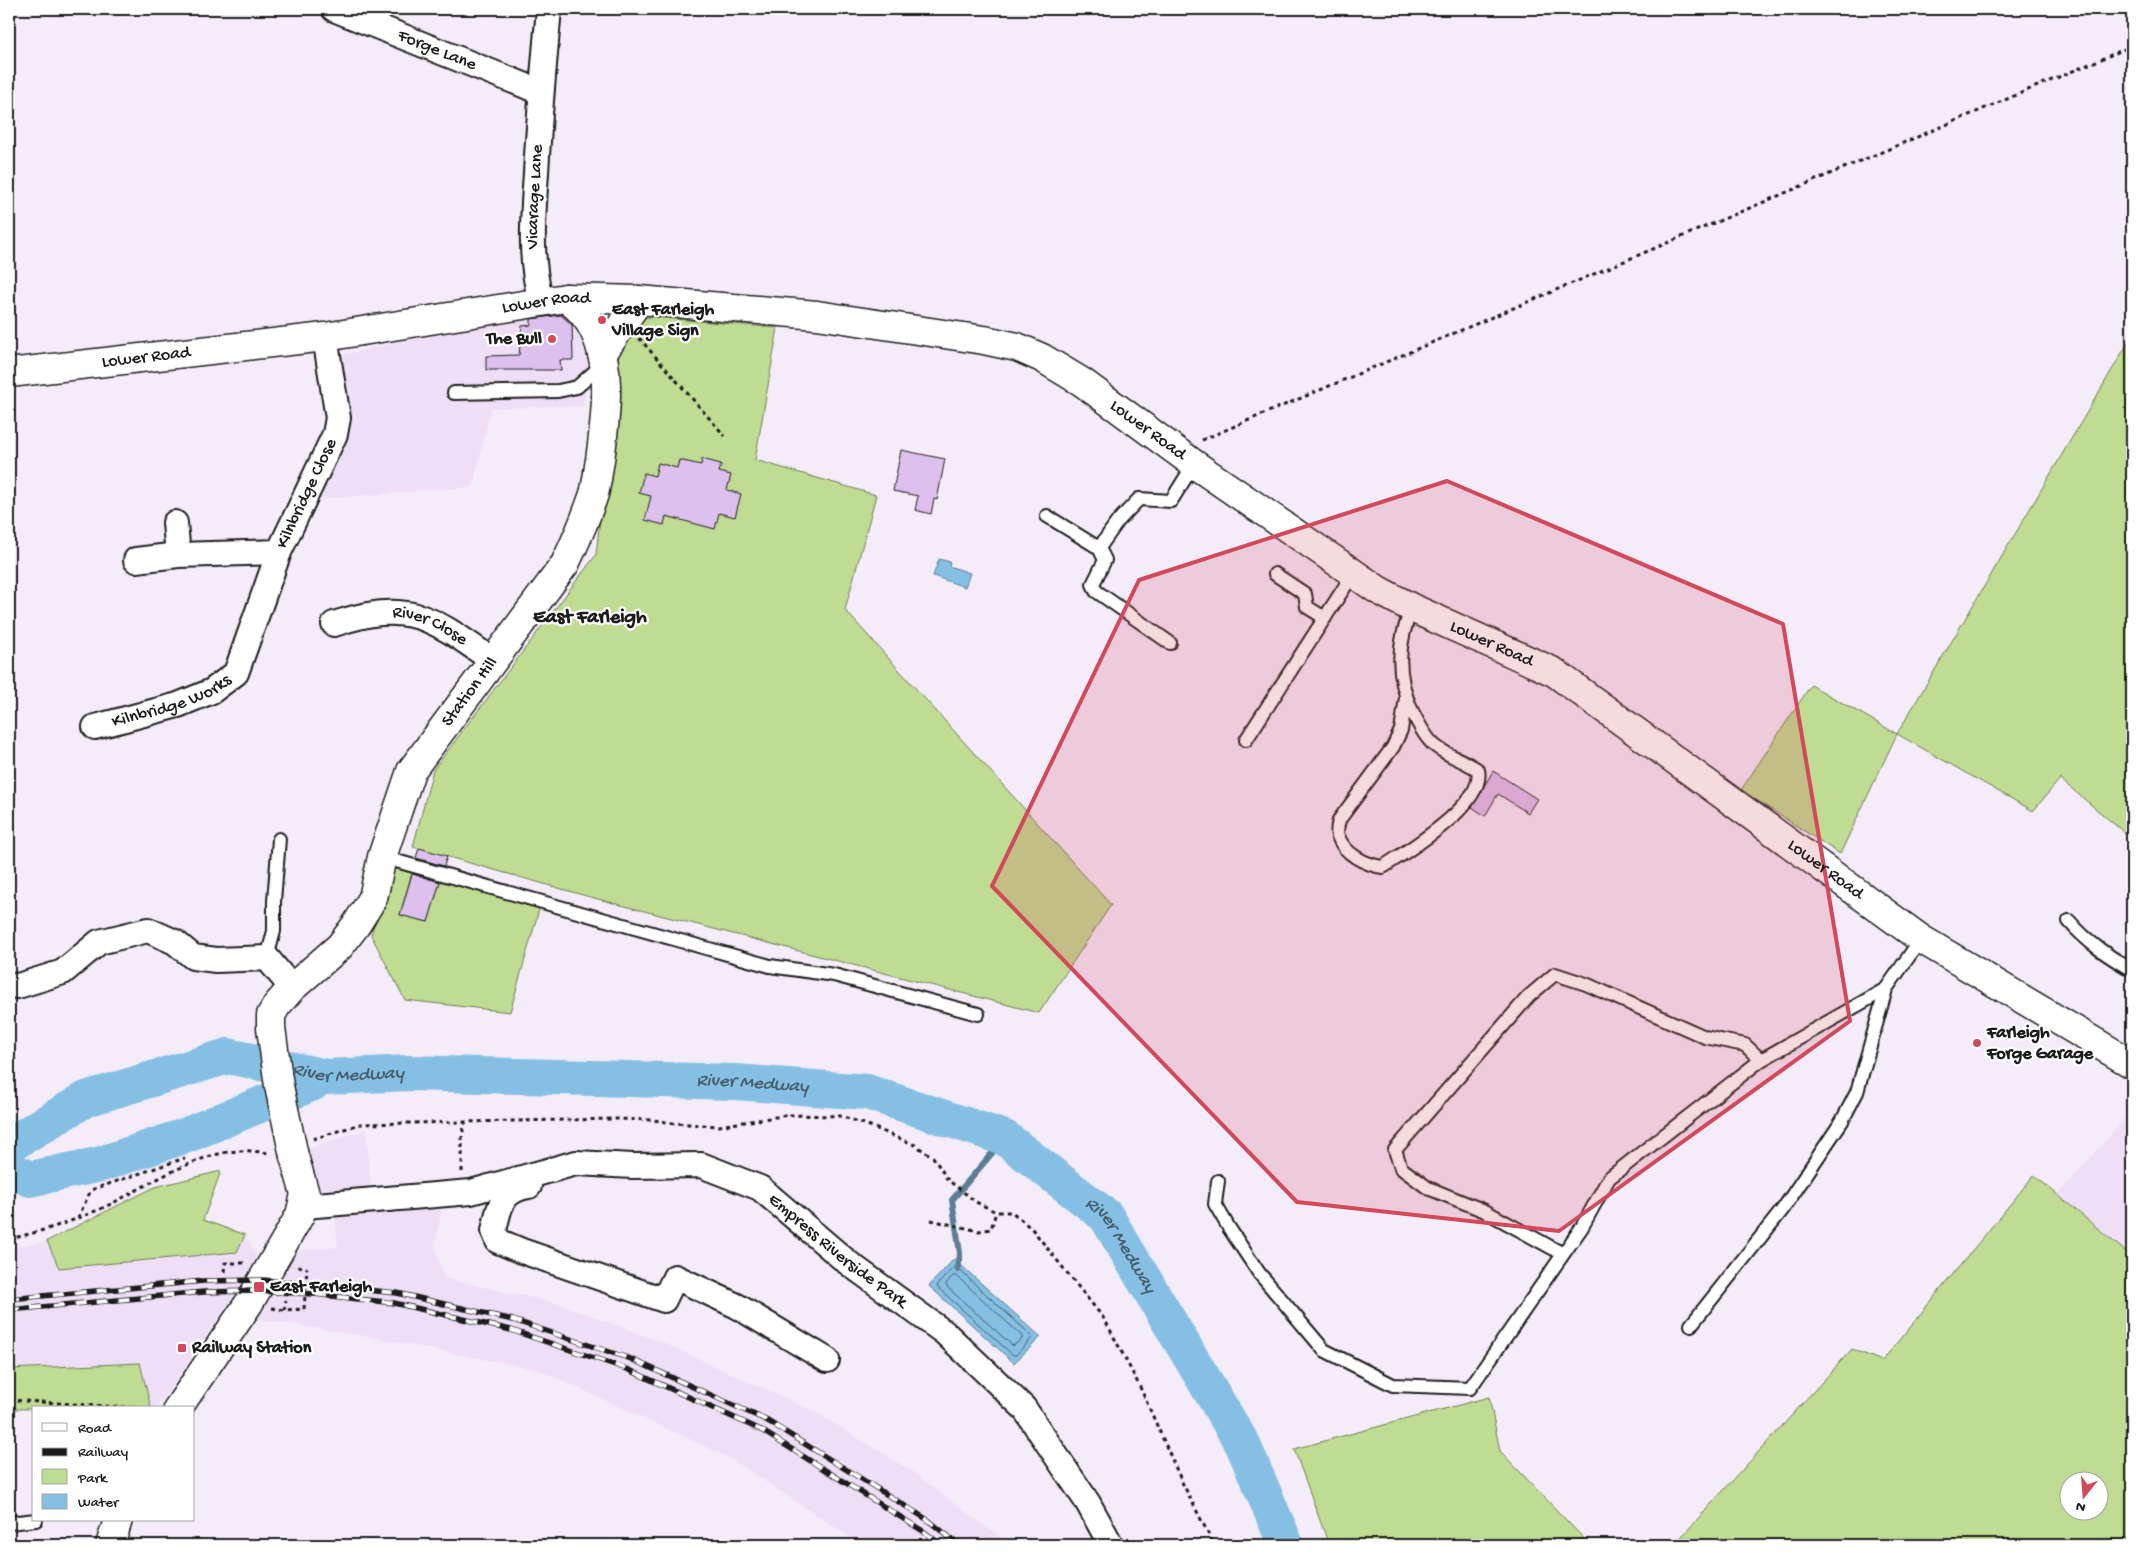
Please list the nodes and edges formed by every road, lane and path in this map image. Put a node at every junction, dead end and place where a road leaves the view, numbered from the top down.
1 (334, 9) edge
2 (549, 9) edge
3 (2132, 46) edge
4 (541, 92) junction
5 (554, 299) junction
6 (631, 310) junction
7 (325, 337) junction
8 (603, 362) junction
9 (9, 373) edge
10 (454, 393) dead end
11 (725, 436) dead end
12 (1185, 457) junction
13 (1047, 516) dead end
14 (176, 522) dead end
15 (1099, 548) junction
16 (279, 552) junction
17 (178, 554) junction
18 (136, 560) dead end
19 (1275, 574) dead end
20 (1353, 574) junction
21 (1412, 608) junction
22 (1325, 618) junction
23 (334, 624) dead end
24 (1170, 643) dead end
25 (492, 660) junction
26 (1406, 698) junction
27 (95, 727) dead end
28 (1246, 740) dead end
29 (279, 839) dead end
30 (382, 857) junction
31 (2069, 922) dead end
32 (1921, 939) junction
33 (267, 958) junction
34 (2132, 970) edge
35 (9, 985) edge
36 (1886, 989) junction
37 (284, 997) junction
38 (978, 1014) dead end
39 (1761, 1060) junction
40 (2132, 1064) edge
41 (465, 1123) junction
42 (293, 1150) junction
43 (185, 1158) dead end
44 (576, 1163) junction
45 (1218, 1181) dead end
46 (462, 1192) junction
47 (304, 1206) junction
48 (996, 1212) junction
49 (78, 1219) junction
50 (931, 1220) dead end
51 (9, 1239) edge
52 (1563, 1254) junction
53 (236, 1262) dead end
54 (308, 1268) dead end
55 (224, 1272) dead end
56 (286, 1300) dead end
57 (1691, 1325) dead end
58 (827, 1360) dead end
59 (9, 1400) edge
60 (105, 1406) edge
61 (179, 1406) edge
62 (32, 1520) edge
63 (117, 1522) edge
64 (9, 1523) edge
65 (110, 1545) edge
66 (1111, 1545) edge
67 (1214, 1545) edge

1 - 4 street, Forge Lane
2 - 4 street, Vicarage Lane
3 - 12 path
4 - 5 street, Vicarage Lane
5 - 6 main road, Lower Road
5 - 7 main road, Lower Road
5 - 8 main road, Station Hill
6 - 8 main road
6 - 11 path
6 - 12 main road, Lower Road
7 - 9 main road, Lower Road
7 - 16 street, Kilnbridge Close
8 - 10 lane
8 - 25 main road, Station Hill
12 - 15 lane
12 - 20 main road, Lower Road
13 - 15 lane
14 - 17 street
15 - 24 lane
16 - 17 street, Kilnbridge Close
16 - 27 street, Kilnbridge Works
17 - 18 street, Kilnbridge Close
19 - 22 lane
20 - 21 main road, Lower Road
20 - 22 lane
21 - 26 lane
21 - 32 main road, Lower Road
22 - 28 lane
23 - 25 street, River Close
25 - 30 main road, Station Hill
26 - 26 lane
29 - 33 lane
30 - 37 main road, Station Hill
30 - 38 lane
31 - 34 lane
32 - 36 lane
32 - 40 main road, Lower Road
33 - 35 street
33 - 37 street
36 - 39 lane
36 - 57 lane
37 - 42 main road, bridge
39 - 52 lane
39 - 52 lane
41 - 42 path
41 - 46 path
41 - 48 path
42 - 47 main road
42 - 49 path
43 - 49 path
44 - 46 street, Empress Riverside Park
44 - 58 street
44 - 66 street, Empress Riverside Park
45 - 52 lane
46 - 47 street, Empress Riverside Park
47 - 61 main road
48 - 50 path
48 - 67 path
49 - 51 path
53 - 55 path
54 - 56 path, bridge
59 - 60 path
62 - 64 lane
63 - 65 main road

